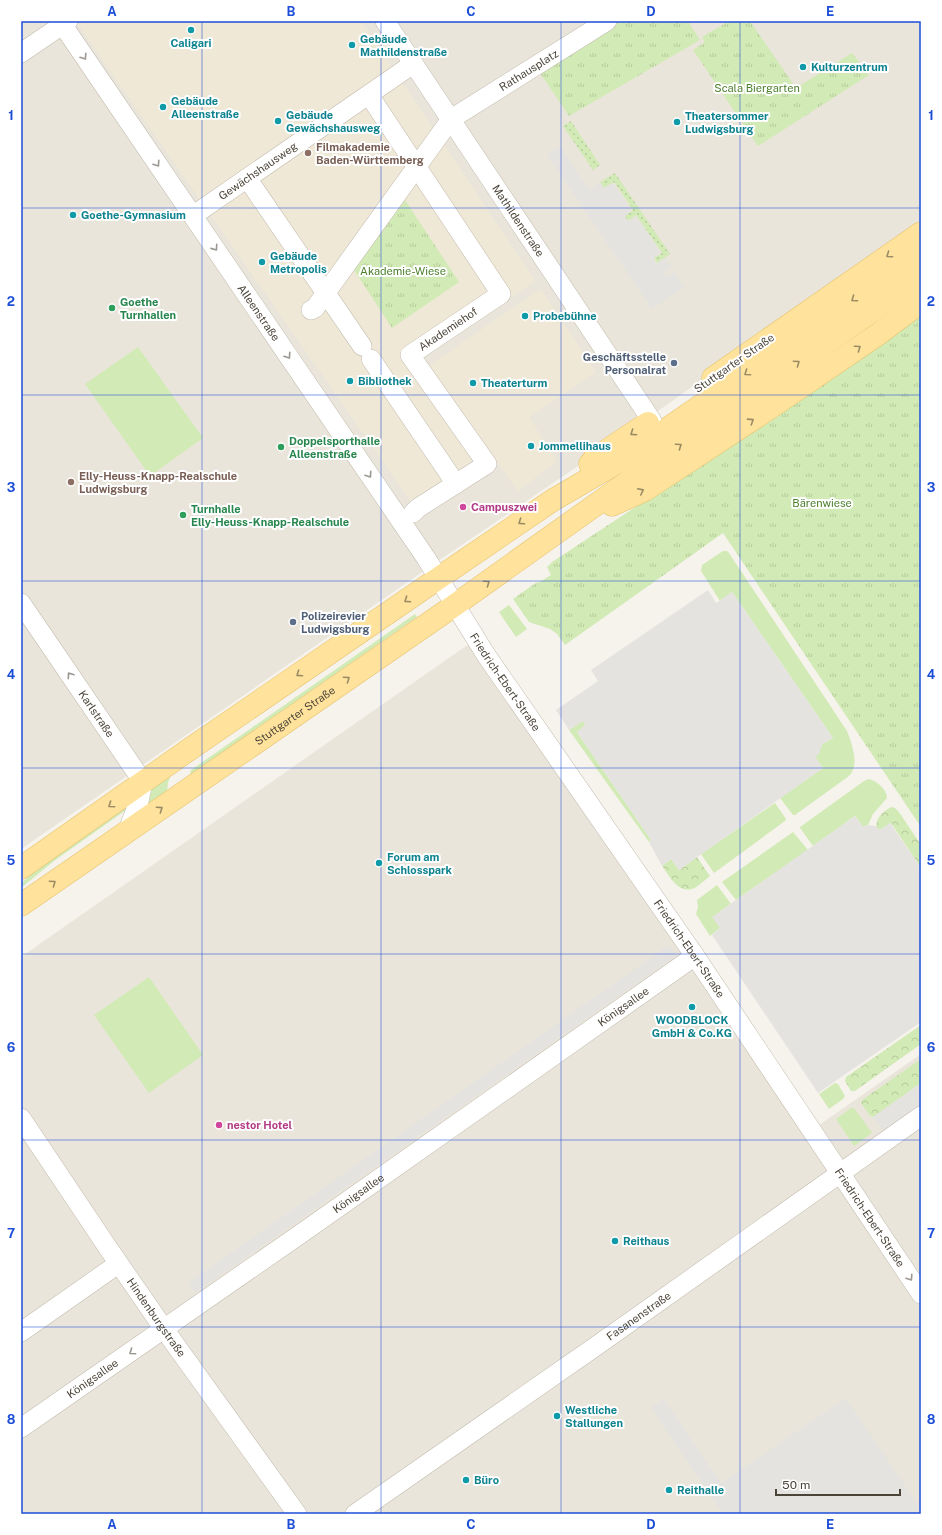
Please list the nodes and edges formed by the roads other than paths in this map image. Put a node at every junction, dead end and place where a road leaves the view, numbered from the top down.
1 (384, 21) edge
2 (607, 21) edge
3 (63, 22) edge
4 (21, 53) edge
5 (413, 64) junction
6 (369, 95) junction
7 (451, 119) junction
8 (417, 165) junction
9 (247, 178) junction
10 (201, 210) dead end
11 (921, 233) edge
12 (921, 253) edge
13 (921, 277) edge
14 (326, 292) junction
15 (921, 302) edge
16 (311, 310) dead end
17 (652, 421) junction
18 (456, 484) junction
19 (553, 500) junction
20 (413, 513) dead end
21 (568, 525) junction
22 (439, 578) junction
23 (21, 603) edge
24 (455, 605) junction
25 (143, 782) junction
26 (128, 830) junction
27 (21, 868) edge
28 (21, 905) edge
29 (695, 956) junction
30 (921, 1116) edge
31 (21, 1118) edge
32 (841, 1174) junction
33 (118, 1264) junction
34 (921, 1294) edge
35 (164, 1329) junction
36 (21, 1332) edge
37 (21, 1428) edge
38 (297, 1514) edge
39 (354, 1514) edge

1 - 5 street, Mathildenstraße
2 - 7 street, Rathausplatz
3 - 4 street
3 -> 22 street, Alleenstraße
5 - 6 street, Gewächshausweg
5 - 7 street, Mathildenstraße
6 - 8 street, Akademiehof
6 - 9 street, Gewächshausweg
7 - 8 street
7 - 17 street, Mathildenstraße
8 - 14 street
8 - 18 street, Akademiehof
9 - 10 street, Gewächshausweg
9 - 14 street
11 -> 17 main road, Stuttgarter Straße
12 -> 19 main road, Stuttgarter Straße
21 -> 13 main road, Stuttgarter Straße
14 - 16 street
14 - 18 street
21 -> 15 main road, Stuttgarter Straße
17 -> 19 main road, Stuttgarter Straße
18 - 20 street, Akademiehof
19 -> 22 main road, Stuttgarter Straße
24 -> 21 main road, Stuttgarter Straße
22 - 24 street, Alleenstraße
22 -> 25 main road, Stuttgarter Straße
25 -> 23 street, Karlstraße
26 -> 24 main road, Stuttgarter Straße
24 - 29 street, Friedrich-Ebert-Straße
25 - 26 street
25 -> 27 main road, Stuttgarter Straße
28 -> 26 main road, Stuttgarter Straße
29 - 32 street, Friedrich-Ebert-Straße
29 - 35 street, Königsallee
30 - 32 street, Fasanenstraße
31 - 33 street, Hindenburgstraße
32 -> 34 street, Friedrich-Ebert-Straße
32 - 39 street, Fasanenstraße
33 - 35 street, Hindenburgstraße
33 - 36 street
35 -> 37 street, Königsallee
35 - 38 street, Hindenburgstraße

